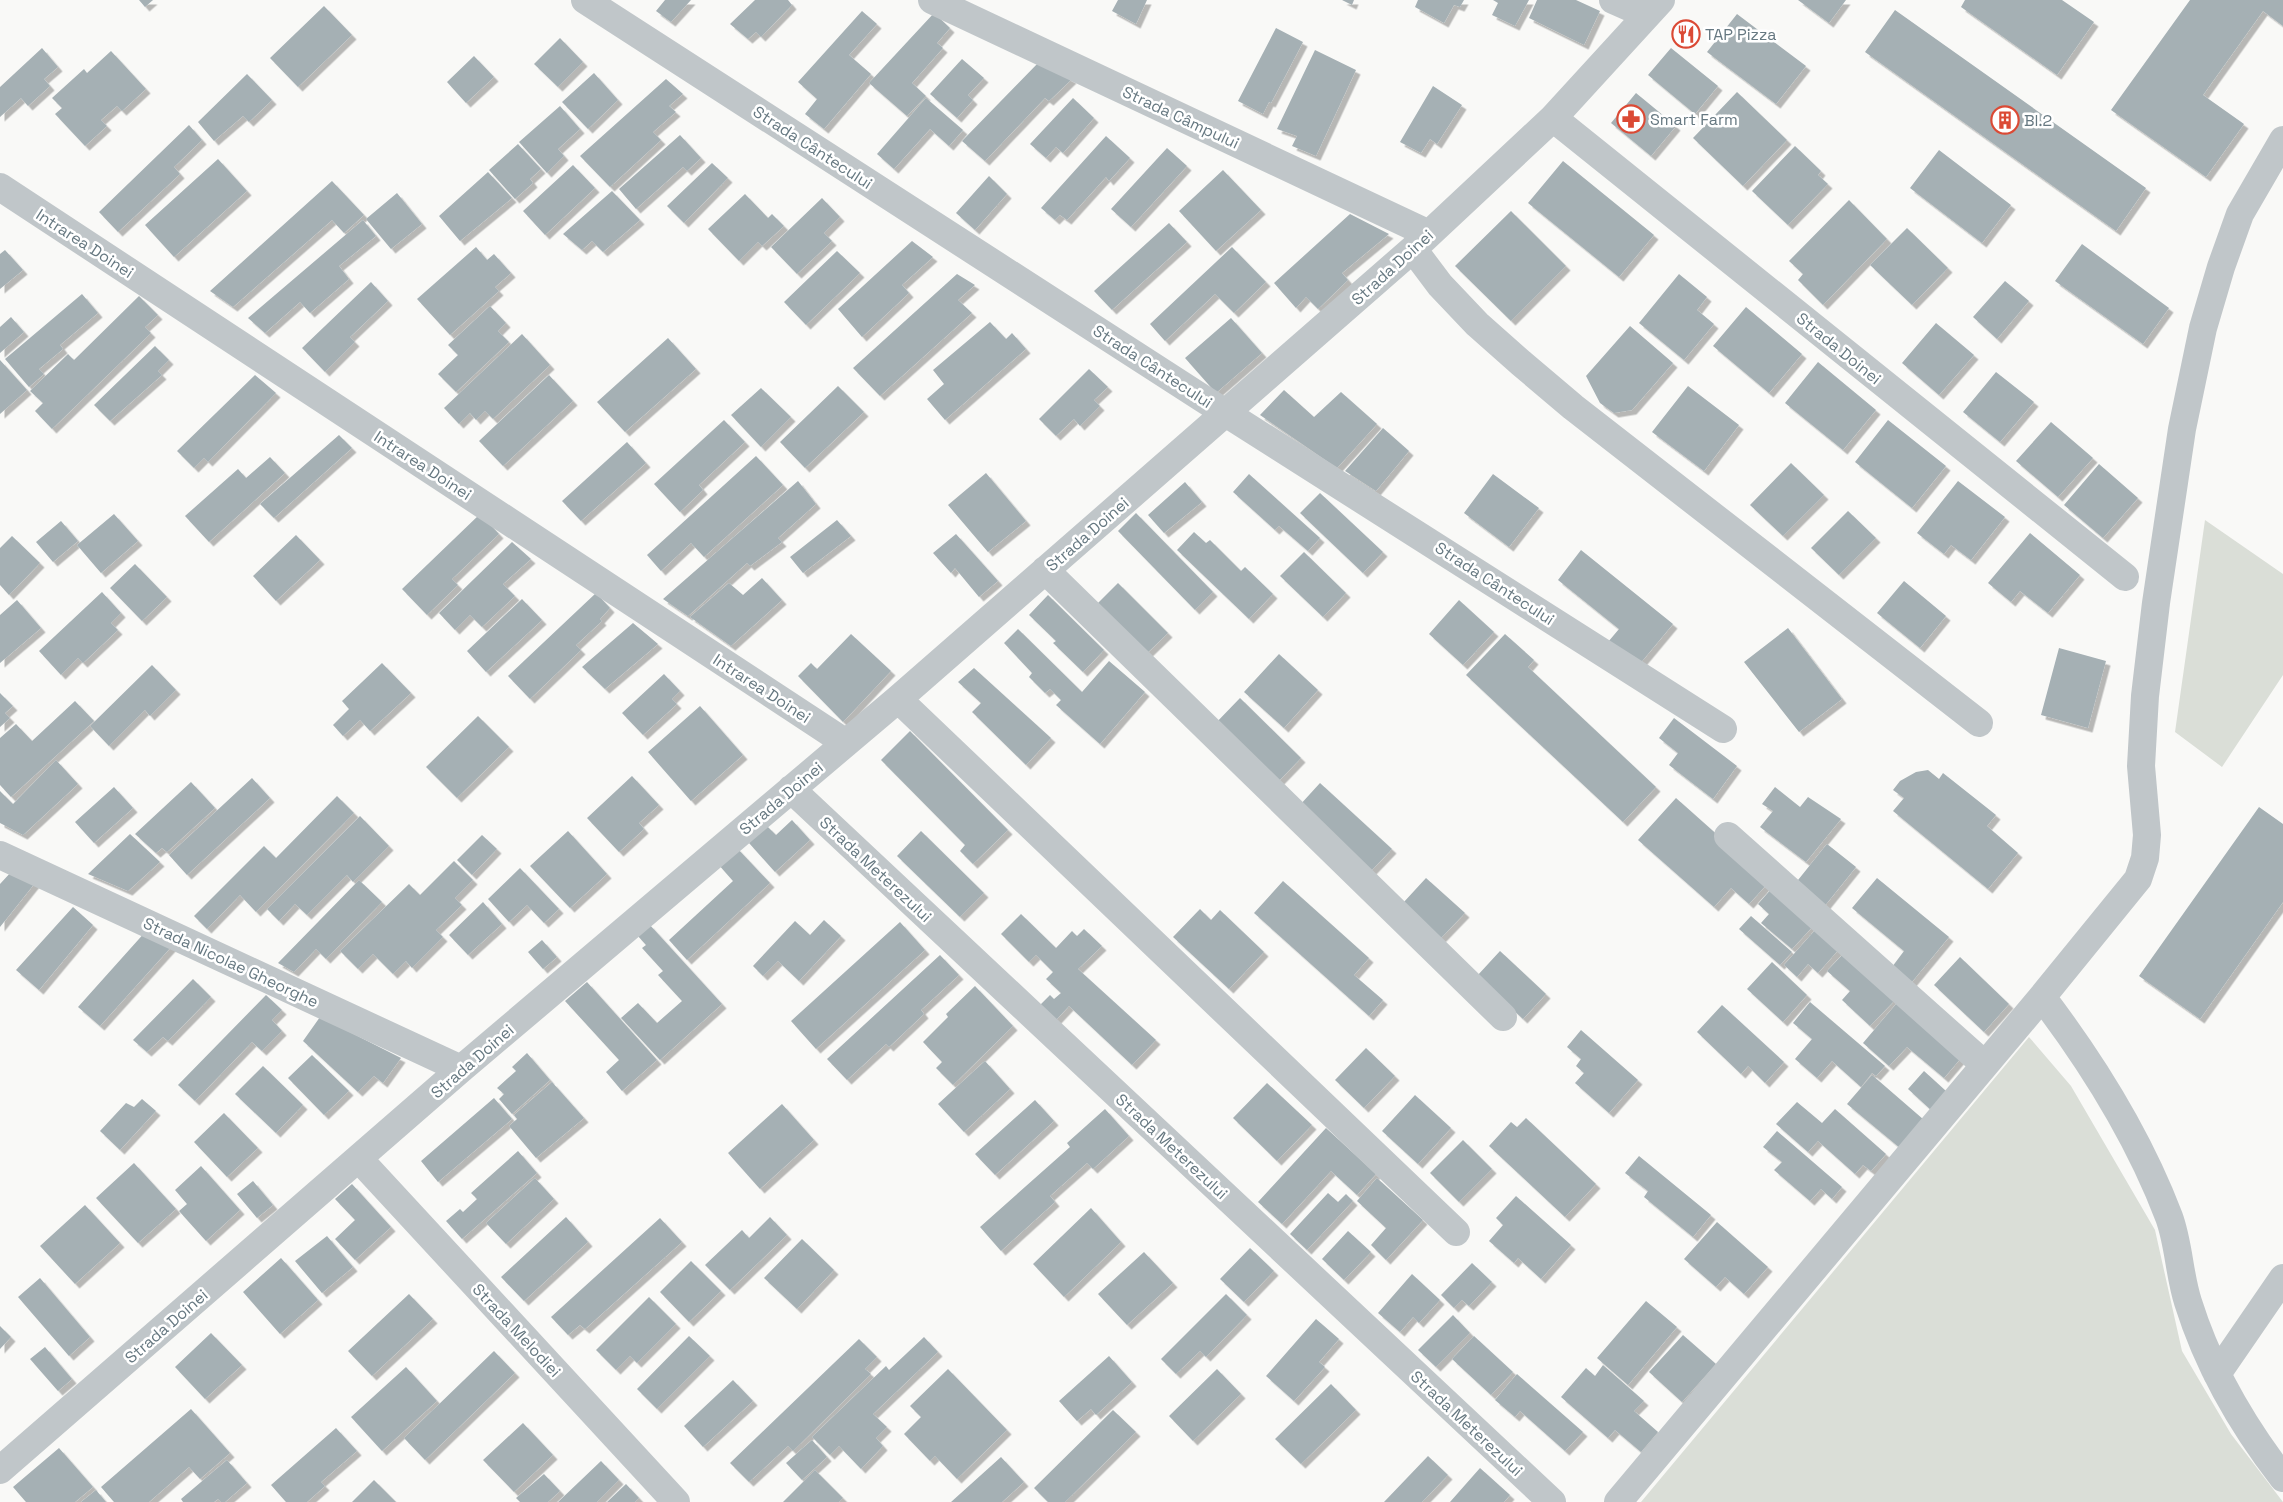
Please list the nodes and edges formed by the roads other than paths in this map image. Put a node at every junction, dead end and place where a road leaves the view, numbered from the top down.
1 (585, 0) edge
2 (932, 0) edge
3 (1613, 0) edge
4 (1654, 7) edge
5 (1553, 118) junction
6 (2279, 154) edge
7 (0, 187) edge
8 (1421, 242) junction
9 (1227, 413) junction
10 (1045, 570) junction
11 (2126, 578) dead end
12 (898, 699) junction
13 (1979, 723) dead end
14 (1723, 729) dead end
15 (846, 743) junction
16 (791, 790) junction
17 (1728, 836) dead end
18 (0, 855) edge
19 (2042, 998) junction
20 (1503, 1017) dead end
21 (1985, 1065) junction
22 (461, 1069) junction
23 (359, 1159) junction
24 (1456, 1232) dead end
25 (2283, 1278) edge
26 (2217, 1374) junction
27 (0, 1470) edge
28 (2283, 1478) edge
29 (676, 1502) edge
30 (1552, 1502) edge
31 (1618, 1502) edge

1 - 9 street, Strada Cântecului
2 - 8 street, Strada Câmpului
3 - 4 street
4 - 5 street, Strada Doinei
5 - 8 street, Strada Doinei
5 - 11 street, Strada Doinei
6 - 19 street
7 - 15 street, Intrarea Doinei
8 - 9 street, Strada Doinei
8 - 13 street
9 - 10 street, Strada Doinei
9 - 14 street, Strada Cântecului
10 - 12 street, Strada Doinei
10 - 20 street
12 - 15 street, Strada Doinei
12 - 24 street
15 - 16 street, Strada Doinei
16 - 22 street, Strada Doinei
16 - 30 street, Strada Meterezului
17 - 21 street
18 - 22 street, Strada Nicolae Gheorghe
19 - 21 street
19 - 26 street
21 - 31 street
22 - 23 street, Strada Doinei
23 - 27 street, Strada Doinei
23 - 29 street, Strada Melodiei
25 - 26 street
26 - 28 street

